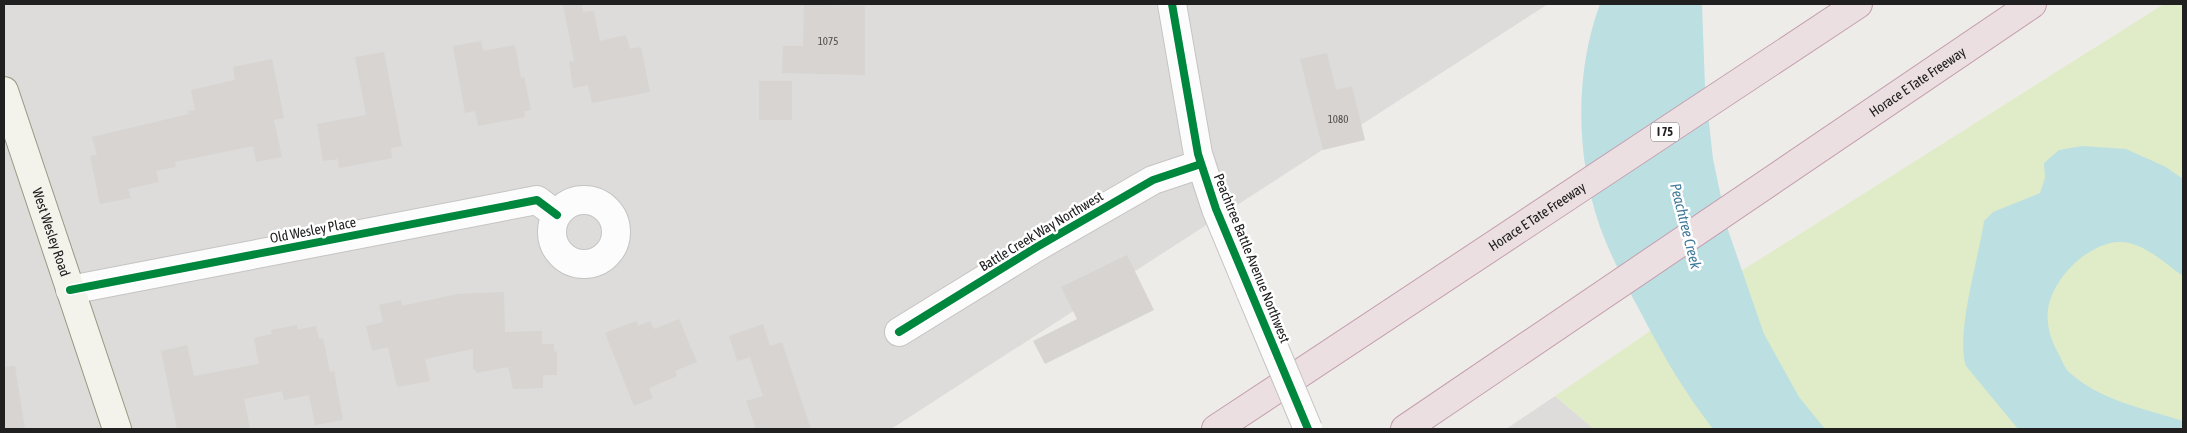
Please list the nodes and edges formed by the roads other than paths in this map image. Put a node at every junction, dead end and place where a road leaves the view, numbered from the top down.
1 (1172, 4) edge
2 (2032, 4) edge
3 (1847, 11) edge
4 (4, 92) edge
5 (1201, 164) junction
6 (556, 215) dead end
7 (70, 290) junction
8 (898, 332) dead end
9 (116, 429) edge
10 (1216, 429) edge
11 (1308, 429) edge
12 (1405, 429) edge

1 - 5 street, Peachtree Battle Avenue Northwest
2 - 12 highway, Horace E Tate Freeway
3 - 10 highway, Horace E Tate Freeway / I 75
4 - 7 street, West Wesley Road
5 - 8 street, Battle Creek Way Northwest
5 - 11 street, Peachtree Battle Avenue Northwest, bridge
6 - 7 street, Old Wesley Place
7 - 9 street, West Wesley Road

